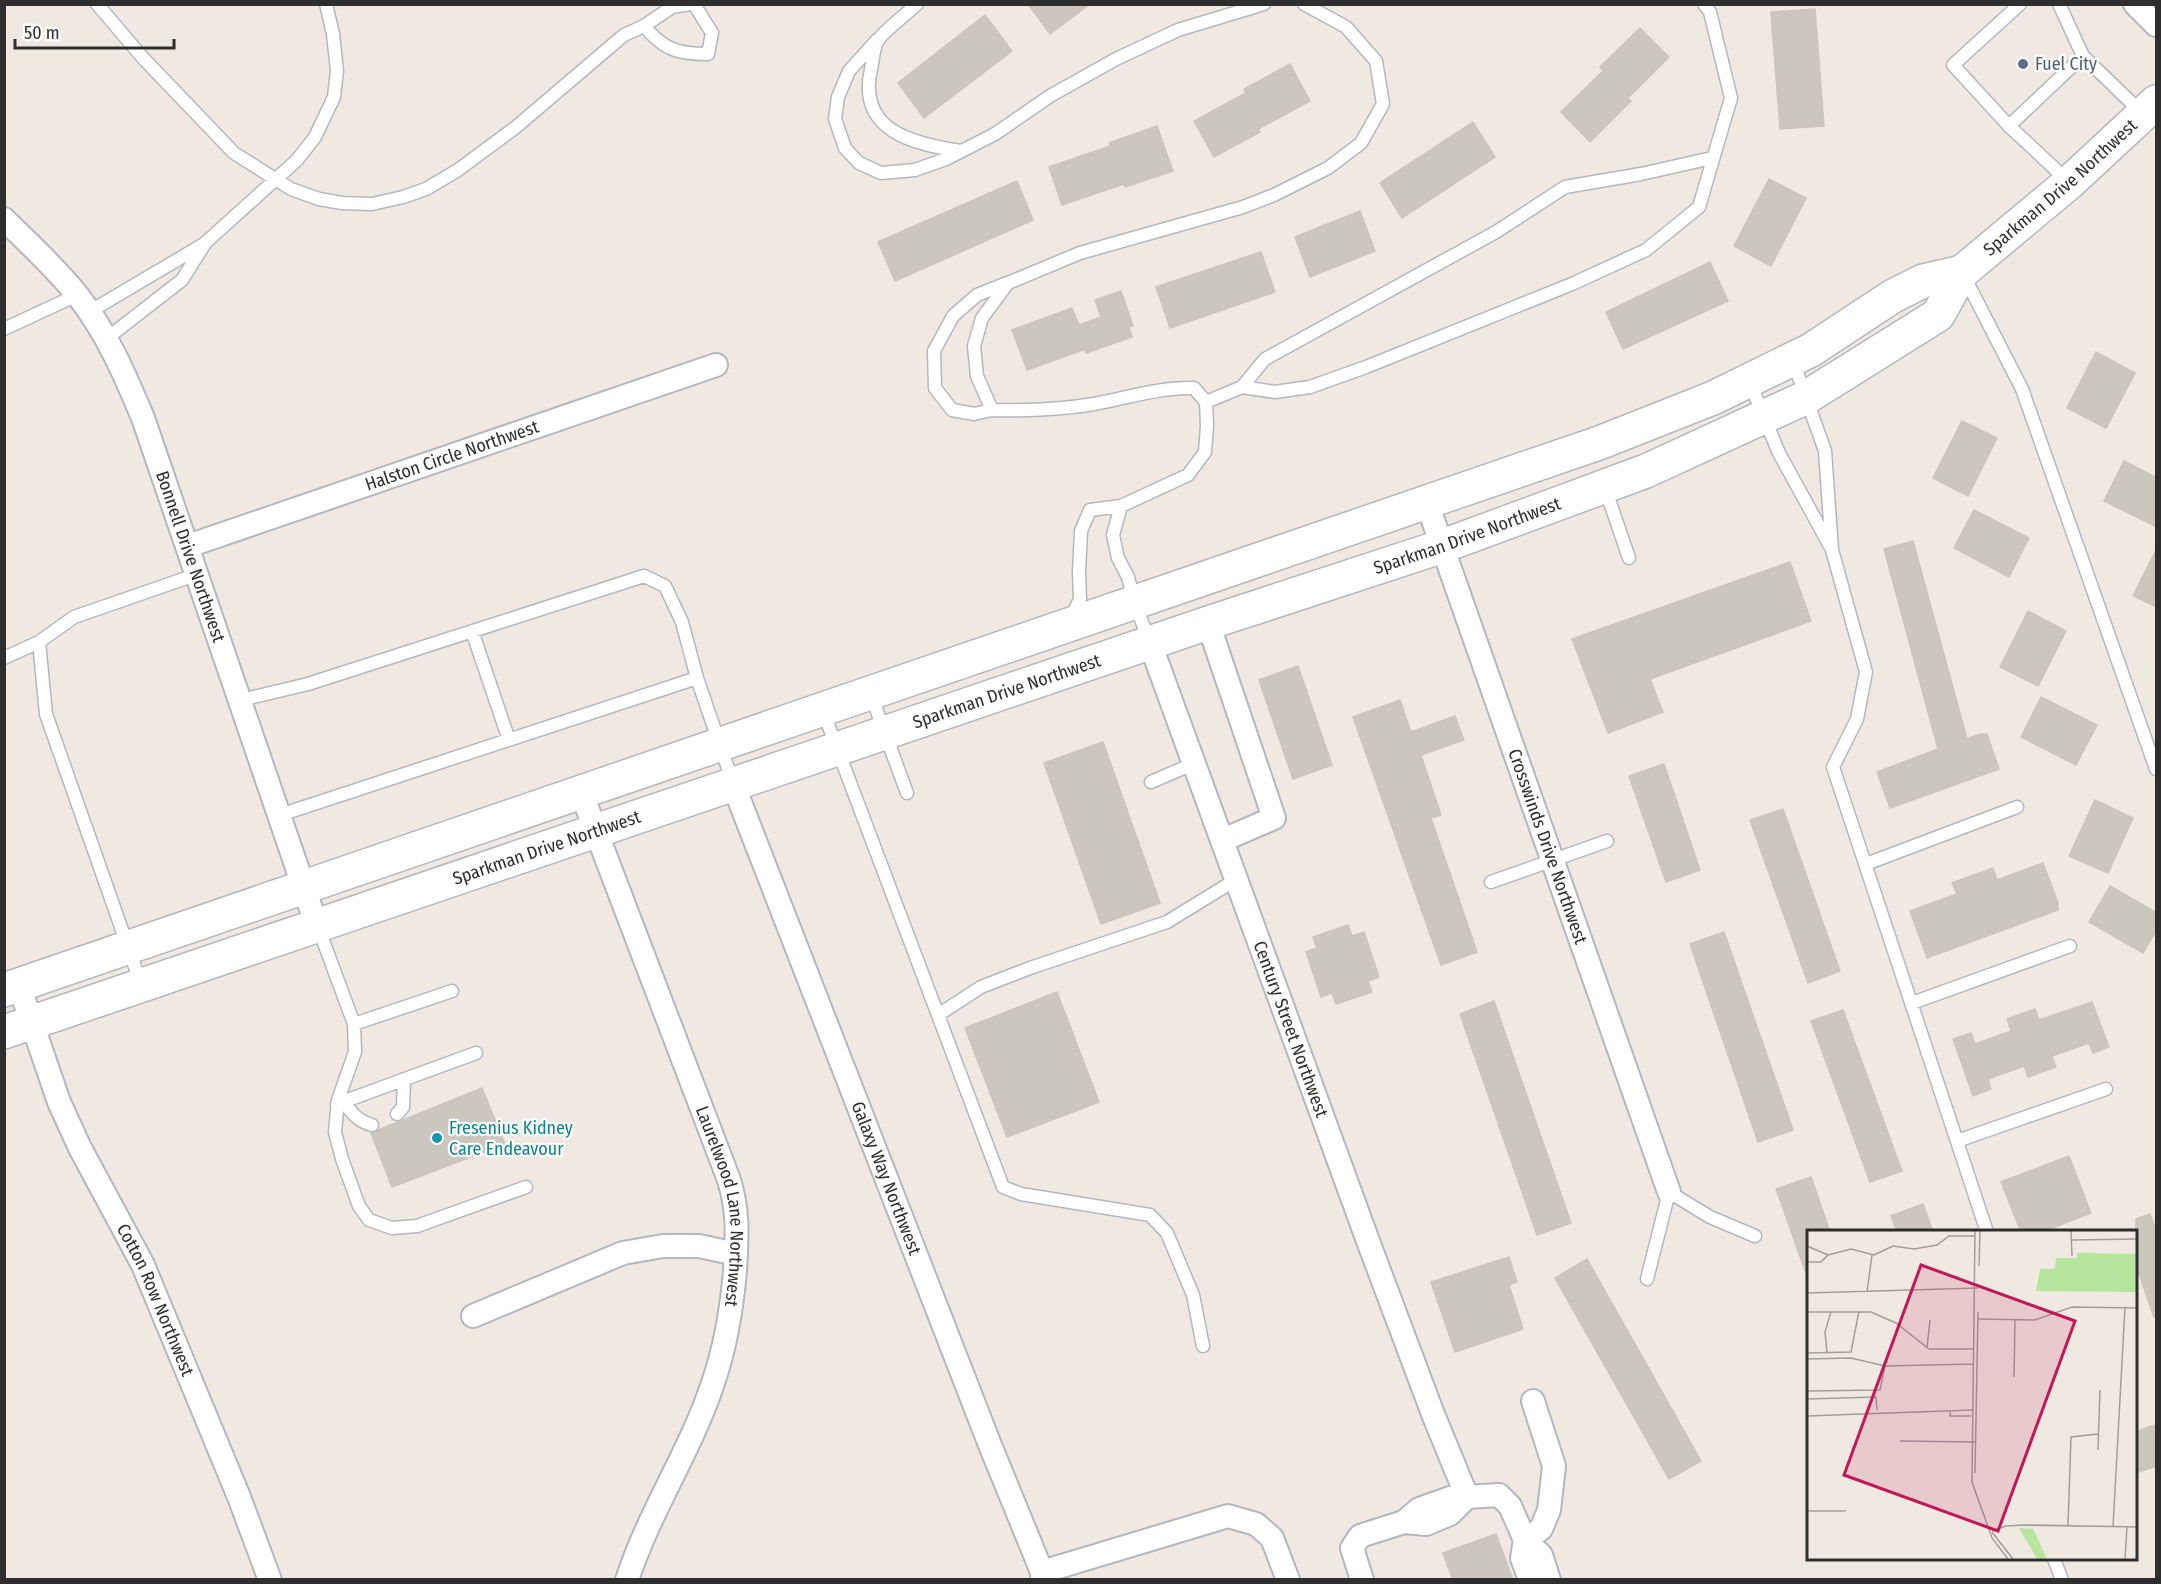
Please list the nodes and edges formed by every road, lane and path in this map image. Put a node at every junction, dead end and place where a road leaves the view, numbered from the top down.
1 (97, 4) edge
2 (326, 4) edge
3 (692, 4) edge
4 (917, 4) edge
5 (1264, 4) edge
6 (1304, 4) edge
7 (1704, 4) edge
8 (2020, 4) edge
9 (2060, 4) edge
10 (2135, 4) edge
11 (2157, 25) edge
12 (644, 26) junction
13 (877, 40) junction
14 (2083, 56) junction
15 (2150, 109) edge
16 (2009, 126) junction
17 (962, 151) junction
18 (1712, 158) junction
19 (276, 180) junction
20 (2070, 182) junction
21 (4, 219) edge
22 (204, 244) junction
23 (1962, 272) junction
24 (1008, 283) junction
25 (83, 303) junction
26 (4, 329) edge
27 (106, 339) junction
28 (1792, 359) junction
29 (716, 365) dead end
30 (1749, 381) junction
31 (1242, 387) junction
32 (1806, 397) junction
33 (1206, 402) junction
34 (992, 410) junction
35 (1764, 415) junction
36 (1604, 486) junction
37 (1427, 503) junction
38 (1121, 506) junction
39 (188, 546) junction
40 (1443, 546) junction
41 (1832, 550) junction
42 (1629, 558) dead end
43 (198, 574) junction
44 (1135, 603) junction
45 (1208, 623) junction
46 (1067, 627) junction
47 (472, 631) junction
48 (39, 642) junction
49 (1150, 642) junction
50 (4, 658) edge
51 (697, 678) junction
52 (871, 693) junction
53 (241, 699) junction
54 (822, 710) junction
55 (886, 732) junction
56 (509, 740) junction
57 (718, 745) junction
58 (837, 749) junction
59 (1194, 763) junction
60 (2157, 769) edge
61 (1151, 782) dead end
62 (733, 784) junction
63 (581, 792) junction
64 (907, 793) dead end
65 (2017, 807) dead end
66 (280, 815) junction
67 (596, 831) junction
68 (1223, 840) junction
69 (1606, 841) dead end
70 (1554, 860) junction
71 (1866, 864) junction
72 (1237, 879) junction
73 (1491, 882) dead end
74 (304, 887) junction
75 (317, 926) junction
76 (2070, 946) dead end
77 (129, 948) junction
78 (142, 985) junction
79 (12, 988) edge
80 (452, 992) dead end
81 (1912, 1003) junction
82 (938, 1015) junction
83 (354, 1024) junction
84 (18, 1027) edge
85 (476, 1053) dead end
86 (404, 1079) junction
87 (2106, 1089) dead end
88 (340, 1102) junction
89 (398, 1114) dead end
90 (372, 1125) dead end
91 (1957, 1141) junction
92 (526, 1187) dead end
93 (1669, 1192) junction
94 (1986, 1230) edge
95 (1755, 1236) dead end
96 (736, 1254) junction
97 (1647, 1279) dead end
98 (473, 1316) dead end
99 (1203, 1346) dead end
100 (1533, 1401) dead end
101 (1467, 1497) junction
102 (1525, 1540) junction
103 (2054, 1560) edge
104 (1042, 1576) edge
105 (270, 1580) edge
106 (627, 1580) edge
107 (1288, 1580) edge
108 (1362, 1580) edge
109 (1530, 1580) edge
110 (1550, 1580) edge
111 (2062, 1580) edge

1 - 19 lane
2 - 19 lane
3 - 12 lane
3 - 12 lane
4 - 13 lane
5 - 17 lane
6 - 24 lane
7 - 18 lane
8 - 16 lane
9 - 14 lane
10 - 11 street
12 - 19 lane
13 - 17 lane
13 - 17 lane
14 - 15 lane
14 - 16 lane
15 - 20 main road, Sparkman Drive Northwest
16 - 20 lane
18 - 31 lane
18 - 31 lane
19 - 22 lane
20 - 23 main road, Sparkman Drive Northwest
21 - 25 street, Bonnell Drive Northwest
22 - 25 lane
22 - 27 lane
23 - 28 main road, Sparkman Drive Northwest
23 - 32 main road, Sparkman Drive Northwest
23 - 60 lane
24 - 34 lane
24 - 34 lane
25 - 26 lane
25 - 27 street, Bonnell Drive Northwest
27 - 39 street, Bonnell Drive Northwest
28 - 30 main road, Sparkman Drive Northwest
28 - 32 lane
29 - 39 street, Halston Circle Northwest
30 - 35 lane
30 - 37 main road, Sparkman Drive Northwest
31 - 33 lane
32 - 35 main road, Sparkman Drive Northwest
32 - 41 lane
33 - 34 lane
33 - 38 lane
35 - 36 main road, Sparkman Drive Northwest
35 - 41 lane
36 - 40 main road, Sparkman Drive Northwest
36 - 42 lane
37 - 40 street, Crosswinds Drive Northwest
37 - 44 main road, Sparkman Drive Northwest
38 - 44 lane
38 - 46 lane
39 - 43 street, Bonnell Drive Northwest
40 - 45 main road, Sparkman Drive Northwest
40 - 70 street, Crosswinds Drive Northwest
41 - 71 lane
43 - 48 lane
43 - 53 street, Bonnell Drive Northwest
44 - 46 main road, Sparkman Drive Northwest
44 - 49 lane
45 - 49 main road, Sparkman Drive Northwest
45 - 68 street
46 - 52 main road, Sparkman Drive Northwest
47 - 51 lane
47 - 53 lane
47 - 56 lane
48 - 50 lane
48 - 77 lane
49 - 55 main road, Sparkman Drive Northwest
49 - 59 street, Century Street Northwest
51 - 56 lane
51 - 57 lane
52 - 54 main road, Sparkman Drive Northwest
52 - 55 lane
53 - 66 street, Bonnell Drive Northwest
54 - 57 main road, Sparkman Drive Northwest
54 - 58 lane
55 - 58 main road, Sparkman Drive Northwest
55 - 64 lane
56 - 66 lane
57 - 62 lane
57 - 63 main road, Sparkman Drive Northwest
58 - 62 main road, Sparkman Drive Northwest
58 - 82 lane
59 - 61 lane
59 - 68 street, Century Street Northwest
62 - 67 main road, Sparkman Drive Northwest
62 - 104 street, Galaxy Way Northwest
63 - 67 street, Laurelwood Lane Northwest
63 - 74 main road, Sparkman Drive Northwest
65 - 71 lane
66 - 74 street, Bonnell Drive Northwest
67 - 75 main road, Sparkman Drive Northwest
67 - 96 street, Laurelwood Lane Northwest
68 - 72 street, Century Street Northwest
69 - 70 lane
70 - 73 lane
70 - 93 street, Crosswinds Drive Northwest
71 - 81 lane
72 - 82 lane
72 - 101 street, Century Street Northwest
74 - 75 street, Bonnell Drive Northwest
74 - 77 main road, Sparkman Drive Northwest
75 - 78 main road, Sparkman Drive Northwest
75 - 83 lane
76 - 81 lane
77 - 78 lane
77 - 79 main road, Sparkman Drive Northwest
78 - 84 main road, Sparkman Drive Northwest
79 - 84 street, Cotton Row Northwest
80 - 83 lane
81 - 91 lane
82 - 99 lane
83 - 88 lane
84 - 105 street, Cotton Row Northwest
85 - 86 lane
86 - 88 lane
86 - 89 lane
87 - 91 lane
88 - 90 lane
88 - 92 lane
91 - 94 lane
93 - 95 lane
93 - 97 lane
96 - 98 street
96 - 106 street, Laurelwood Lane Northwest
100 - 102 street
101 - 102 street
101 - 108 street
102 - 109 street
102 - 110 street
103 - 111 lane
104 - 107 street, Galaxy Way Northwest

